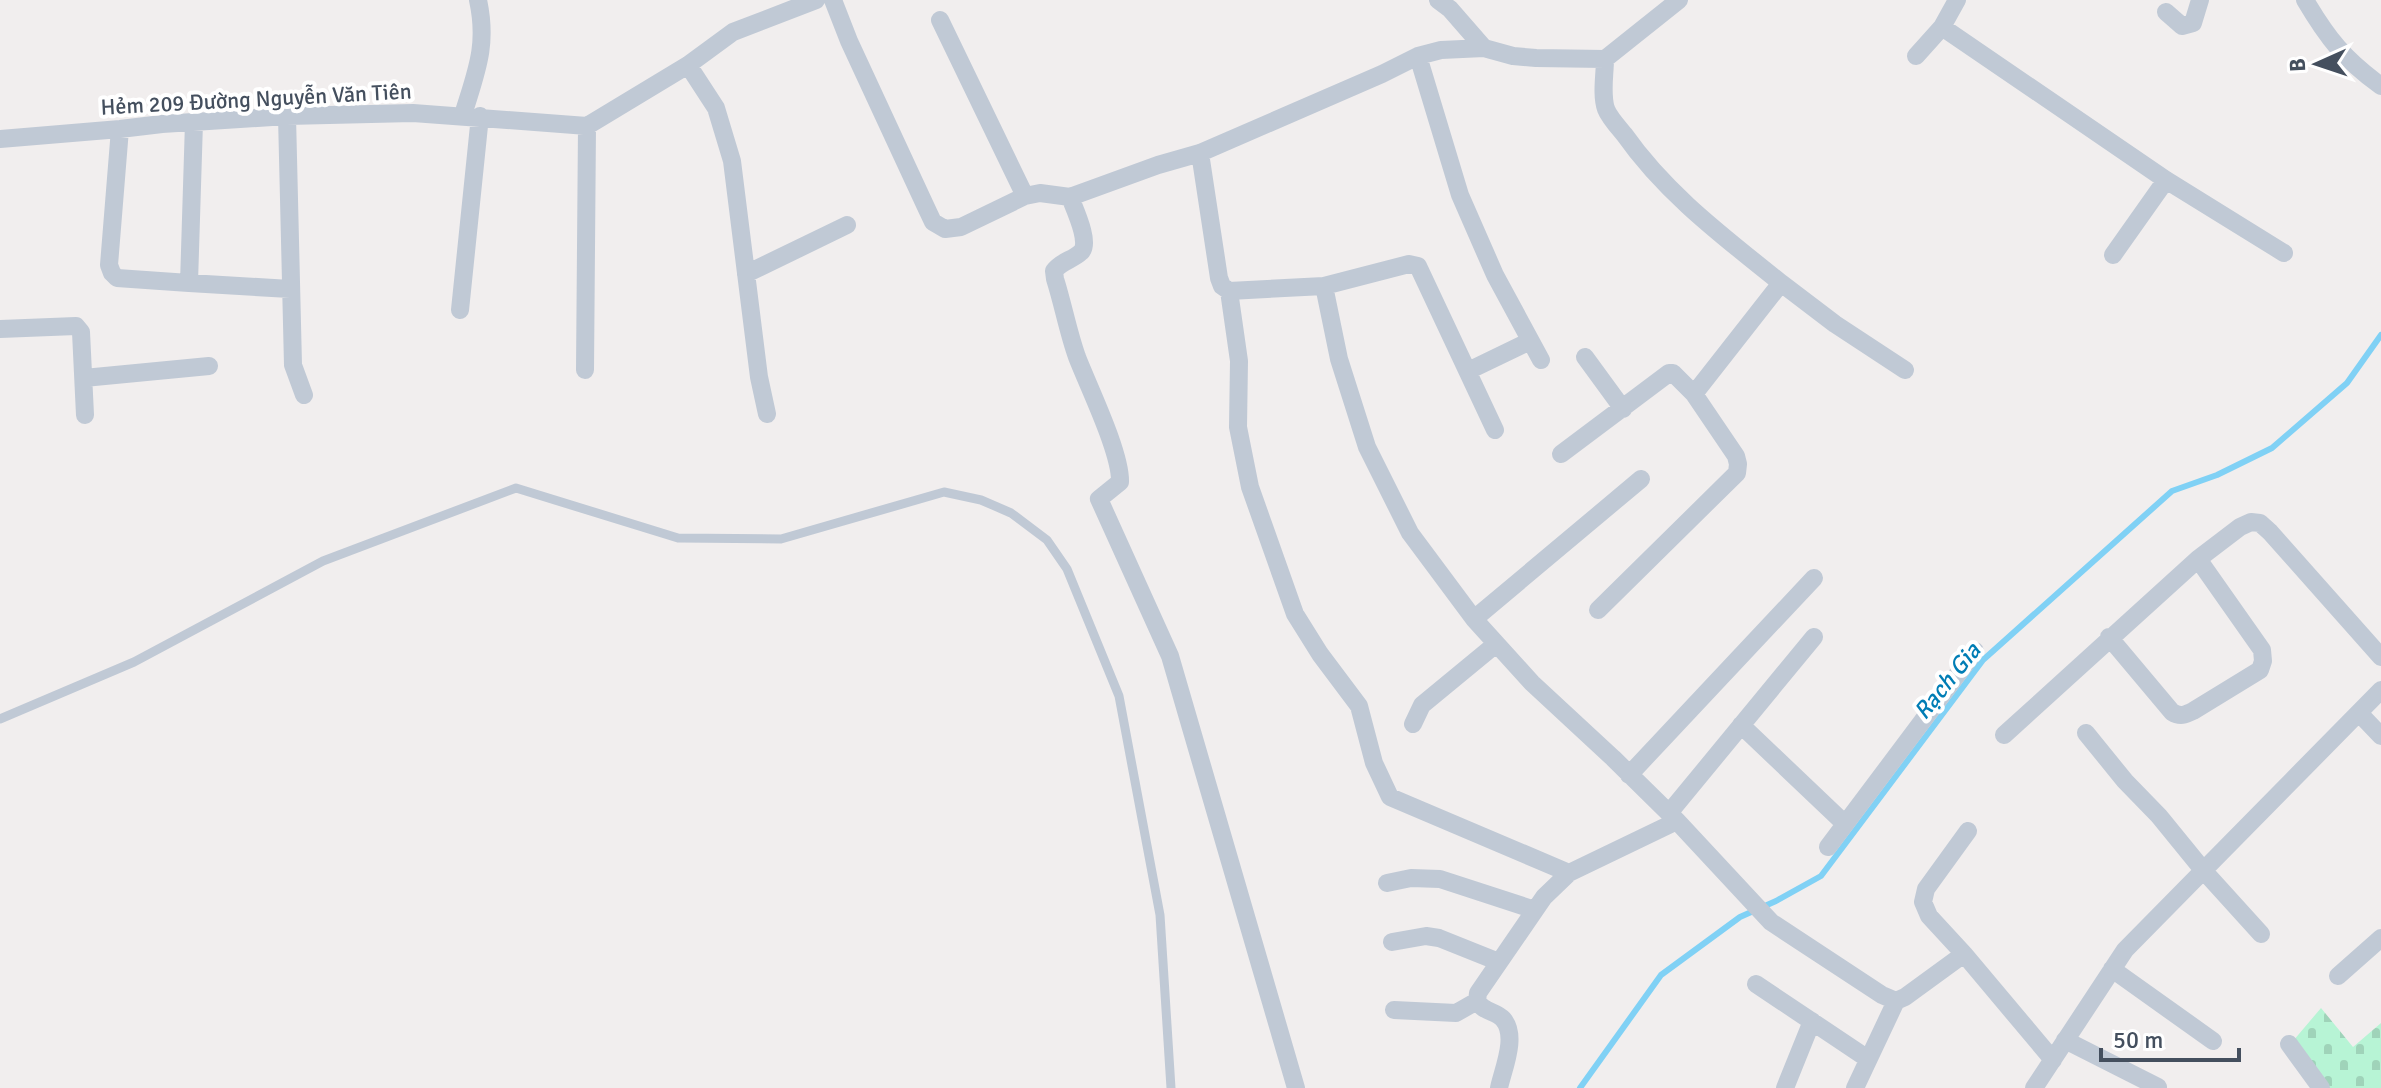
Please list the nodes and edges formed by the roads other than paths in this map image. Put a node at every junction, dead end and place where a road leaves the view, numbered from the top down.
1 (478, 0) edge
2 (816, 0) edge
3 (833, 0) edge
4 (1438, 0) edge
5 (1679, 0) edge
6 (1957, 0) edge
7 (2200, 0) edge
8 (2305, 0) edge
9 (2166, 12) dead end
10 (940, 20) dead end
11 (1942, 27) junction
12 (1484, 48) junction
13 (1418, 56) junction
14 (1916, 56) dead end
15 (1605, 59) junction
16 (688, 65) junction
17 (2381, 86) edge
18 (287, 116) junction
19 (472, 116) junction
20 (194, 122) junction
21 (587, 126) junction
22 (120, 129) junction
23 (0, 139) edge
24 (1200, 153) junction
25 (2166, 180) junction
26 (1025, 196) junction
27 (1070, 197) junction
28 (847, 225) dead end
29 (2284, 253) dead end
30 (2113, 255) dead end
31 (746, 274) junction
32 (189, 283) junction
33 (1781, 283) junction
34 (1324, 286) junction
35 (290, 289) junction
36 (1229, 291) junction
37 (460, 310) dead end
38 (0, 329) edge
39 (1530, 341) junction
40 (1585, 357) dead end
41 (1541, 360) dead end
42 (209, 366) dead end
43 (585, 370) dead end
44 (1905, 370) dead end
45 (1468, 371) junction
46 (84, 378) junction
47 (1694, 394) junction
48 (304, 395) dead end
49 (1623, 409) junction
50 (767, 414) dead end
51 (85, 415) dead end
52 (1495, 430) dead end
53 (1561, 454) dead end
54 (1641, 479) dead end
55 (2198, 559) junction
56 (1814, 578) dead end
57 (1598, 610) dead end
58 (1474, 619) junction
59 (1814, 637) dead end
60 (2109, 637) junction
61 (1496, 644) junction
62 (1975, 651) dead end
63 (2381, 657) edge
64 (2381, 690) edge
65 (2359, 713) junction
66 (0, 719) edge
67 (1413, 724) dead end
68 (1741, 725) junction
69 (2086, 733) dead end
70 (2004, 735) dead end
71 (2381, 736) edge
72 (1629, 775) junction
73 (1673, 817) junction
74 (1844, 823) junction
75 (1968, 831) dead end
76 (1828, 847) dead end
77 (2203, 870) junction
78 (1569, 873) junction
79 (1387, 883) dead end
80 (1535, 910) junction
81 (2261, 934) dead end
82 (2381, 938) edge
83 (1392, 942) dead end
84 (1964, 954) junction
85 (1499, 962) junction
86 (2112, 969) junction
87 (2338, 976) dead end
88 (1756, 984) dead end
89 (1477, 1001) junction
90 (1896, 1001) junction
91 (1394, 1010) dead end
92 (1812, 1021) junction
93 (2065, 1040) junction
94 (2213, 1041) dead end
95 (2289, 1044) dead end
96 (1868, 1059) junction
97 (2053, 1060) junction
98 (2158, 1087) edge
99 (1171, 1088) edge
100 (1296, 1088) edge
101 (1499, 1088) edge
102 (1785, 1088) edge
103 (1855, 1088) edge
104 (2034, 1088) edge
105 (2321, 1088) edge

1 - 19 street
2 - 16 street
3 - 26 street
4 - 12 street
5 - 15 street
6 - 11 street
7 - 9 street
8 - 17 street
10 - 26 street
11 - 14 street
11 - 25 street
12 - 13 street
12 - 15 street
13 - 24 street
13 - 39 street
15 - 33 street
16 - 21 street
16 - 31 street
18 - 19 street, Hẻm 209 Đường Nguyễn Văn Tiên
18 - 20 street, Hẻm 209 Đường Nguyễn Văn Tiên
18 - 35 street
19 - 21 street, Hẻm 209 Đường Nguyễn Văn Tiên
19 - 37 street
20 - 22 street, Hẻm 209 Đường Nguyễn Văn Tiên
20 - 32 street
21 - 43 street
22 - 23 street, Hẻm 209 Đường Nguyễn Văn Tiên
22 - 32 street
24 - 27 street
24 - 36 street
25 - 29 street
25 - 30 street
26 - 27 street
27 - 100 street
28 - 31 street
31 - 50 street
32 - 35 street
33 - 44 street
33 - 47 street
34 - 36 street
34 - 45 street
34 - 58 street
35 - 48 street
36 - 78 street
38 - 46 street
39 - 41 street
39 - 45 street
40 - 49 street
42 - 46 street
45 - 52 street
46 - 51 street
47 - 49 street
47 - 57 street
49 - 53 street
54 - 58 street
55 - 60 street
55 - 60 street
55 - 63 street
56 - 72 street
58 - 61 street
59 - 68 street
60 - 70 street
61 - 67 street
61 - 72 street
62 - 74 street
64 - 65 street
65 - 71 street
65 - 77 street
66 - 99 lane
68 - 73 street
68 - 74 street
69 - 77 street
72 - 73 street
73 - 78 street
73 - 90 street
74 - 76 street
75 - 84 street
77 - 81 street
77 - 86 street
78 - 80 street
79 - 80 street
80 - 85 street
82 - 87 street
83 - 85 street
84 - 90 street
84 - 97 street
85 - 89 street
86 - 93 street
86 - 94 street
88 - 92 street
89 - 91 street
89 - 101 street
90 - 96 street
92 - 96 street
92 - 102 street
93 - 97 street
93 - 98 street
95 - 105 street
96 - 103 street
97 - 104 street

